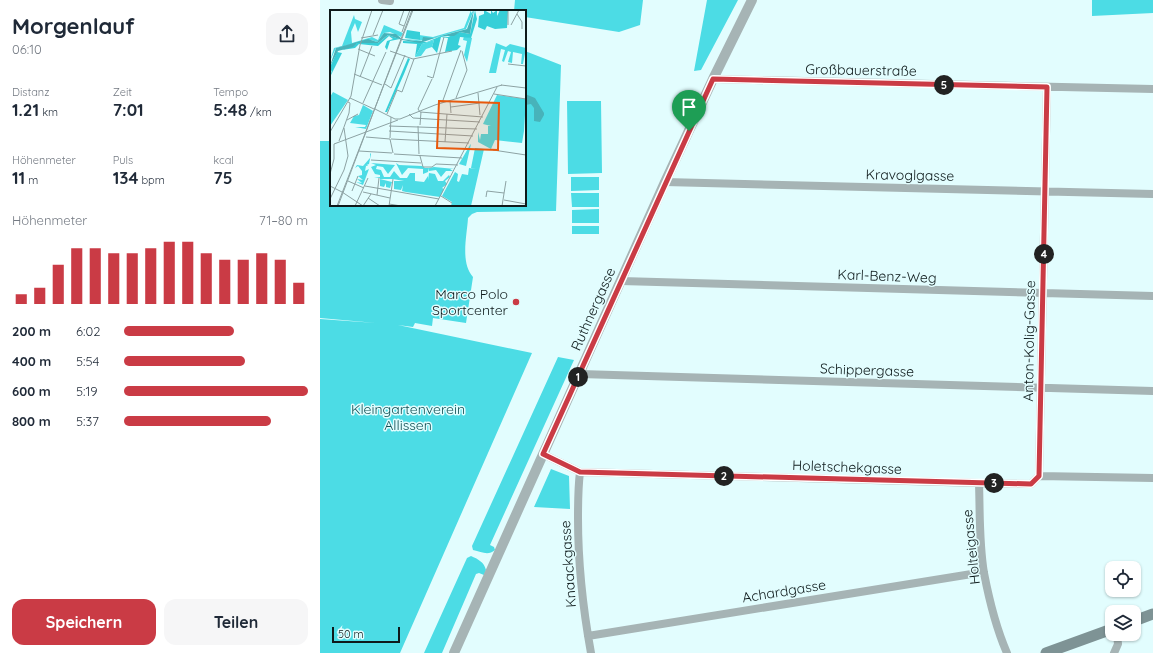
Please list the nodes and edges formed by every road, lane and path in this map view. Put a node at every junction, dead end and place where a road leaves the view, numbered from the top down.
1 (752, 0) edge
2 (713, 79) junction
3 (1047, 87) junction
4 (1153, 90) edge
5 (665, 182) junction
6 (1045, 192) junction
7 (1153, 194) edge
8 (621, 281) junction
9 (1043, 293) junction
10 (1153, 296) edge
11 (580, 374) junction
12 (1041, 388) junction
13 (1153, 391) edge
14 (543, 454) junction
15 (580, 472) junction
16 (1039, 476) junction
17 (1153, 478) edge
18 (979, 483) junction
19 (984, 572) junction
20 (1153, 614) edge
21 (1141, 618) edge
22 (1105, 632) edge
23 (588, 636) junction
24 (1118, 641) edge
25 (454, 653) edge
26 (591, 653) edge
27 (1007, 653) edge
28 (1046, 653) edge
29 (1114, 653) edge

1 - 2 street, Ruthnergasse
2 - 3 street, Großbauerstraße
2 - 5 street, Ruthnergasse
3 - 4 street, Großbauerstraße
3 - 6 street, Anton-Kolig-Gasse
5 - 6 street, Kravoglgasse
5 - 8 street, Ruthnergasse
6 - 7 street, Kravoglgasse
6 - 9 street, Anton-Kolig-Gasse
8 - 9 street, Karl-Benz-Weg
8 - 11 street, Ruthnergasse
9 - 10 street, Karl-Benz-Weg
9 - 12 street, Anton-Kolig-Gasse
11 - 12 street, Schippergasse
11 - 14 street, Ruthnergasse
12 - 13 street, Schippergasse
12 - 16 street, Anton-Kolig-Gasse
14 - 15 street, Holetschekgasse
14 - 25 street, Ruthnergasse
15 - 18 street, Holetschekgasse
15 - 23 street, Knaackgasse
16 - 17 street, Holetschekgasse
16 - 18 street, Holetschekgasse
18 - 19 street, Holteigasse
19 - 23 street, Achardgasse
19 - 27 street, Holteigasse
20 - 21 main road
22 - 28 main road
23 - 26 street, Knaackgasse
24 - 29 street

